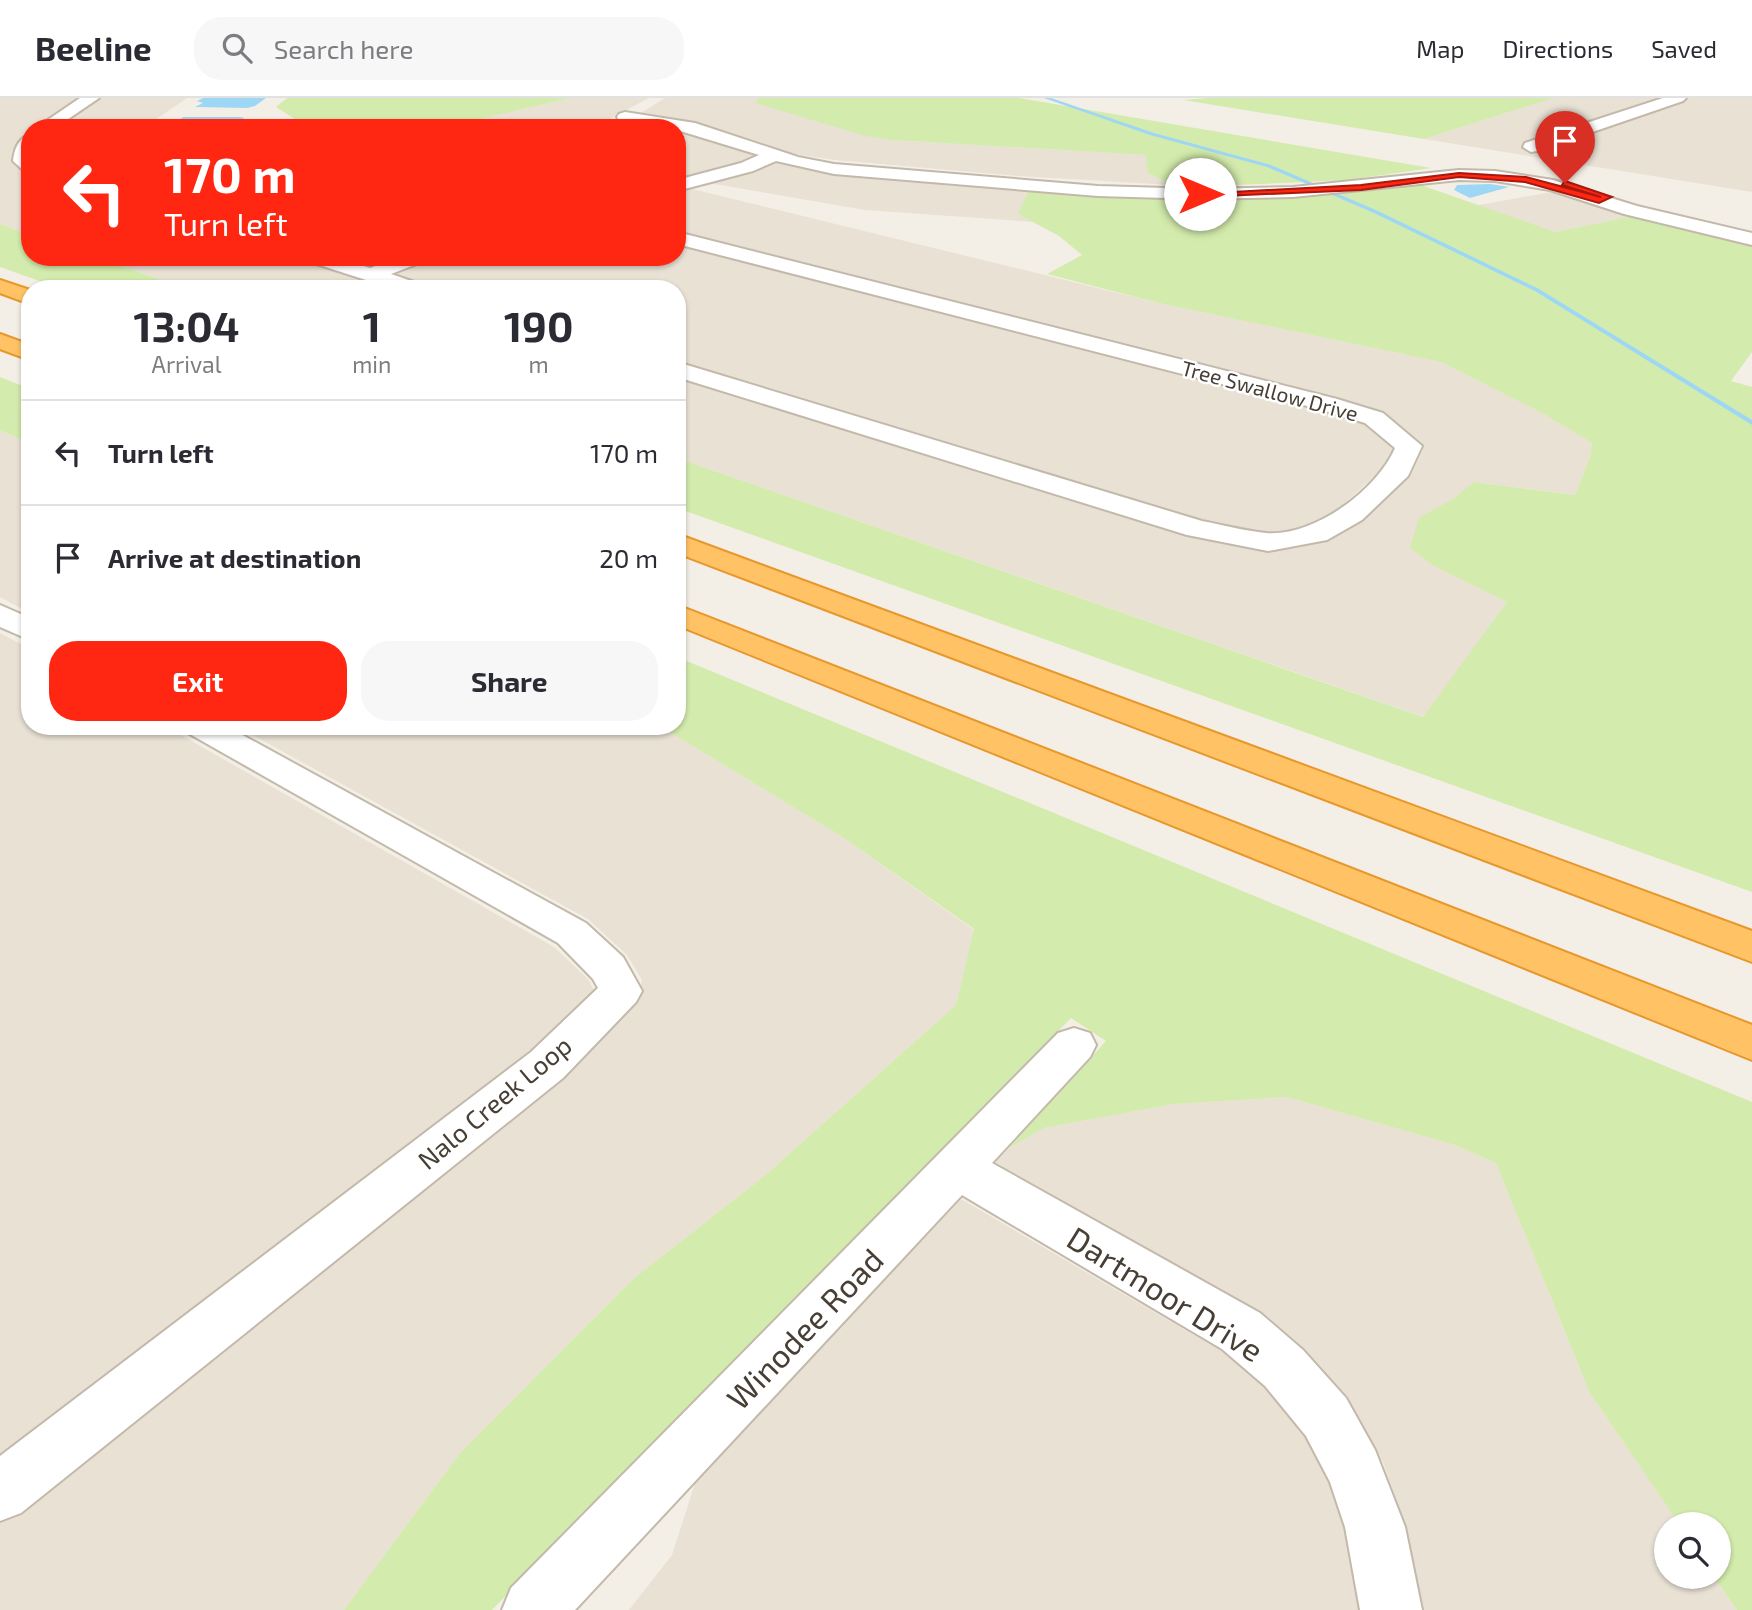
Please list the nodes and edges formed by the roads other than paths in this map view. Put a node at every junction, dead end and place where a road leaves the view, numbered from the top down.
1 (91, 98) edge
2 (1678, 98) edge
3 (652, 102) dead end
4 (625, 117) junction
5 (58, 119) edge
6 (621, 119) edge
7 (638, 119) edge
8 (686, 127) edge
9 (1531, 147) dead end
10 (779, 155) junction
11 (686, 184) edge
12 (1604, 199) junction
13 (1752, 233) edge
14 (1752, 239) edge
15 (686, 240) edge
16 (342, 266) edge
17 (394, 266) edge
18 (371, 275) junction
19 (387, 280) edge
20 (0, 286) edge
21 (21, 294) edge
22 (0, 341) edge
23 (21, 349) edge
24 (686, 372) edge
25 (686, 546) edge
26 (0, 614) edge
27 (686, 618) edge
28 (21, 626) edge
29 (216, 735) edge
30 (1752, 947) edge
31 (1752, 1043) edge
32 (1074, 1045) dead end
33 (958, 1168) junction
34 (0, 1492) edge
35 (533, 1610) edge
36 (1391, 1610) edge

1 - 5 street
2 - 9 street
3 - 4 street
4 - 6 street
4 - 7 street
8 - 10 street
10 - 11 street
10 - 12 street
12 - 13 street
12 - 14 street
15 - 24 street, Tree Swallow Drive
16 - 18 street
17 - 18 street
18 - 19 street
20 - 21 highway
22 - 23 highway
25 - 30 highway
26 - 28 street
27 - 31 highway
29 - 34 street, Nalo Creek Loop
32 - 33 street, Winodee Road
33 - 35 street, Winodee Road
33 - 36 street, Dartmoor Drive

